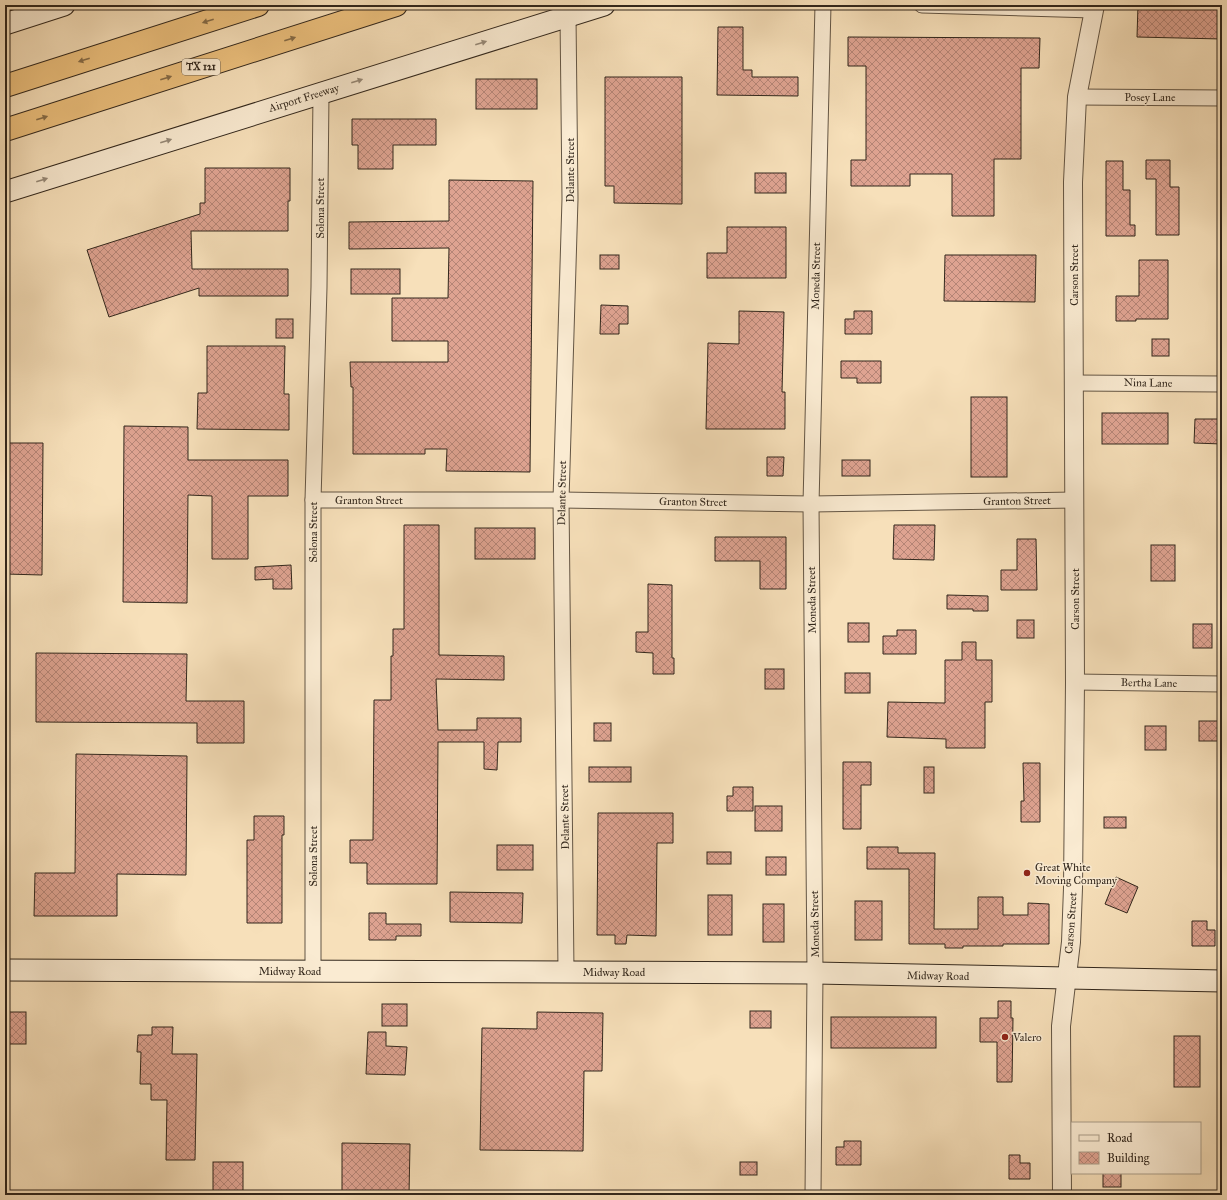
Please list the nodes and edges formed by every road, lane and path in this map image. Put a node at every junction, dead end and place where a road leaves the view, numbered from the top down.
1 (64, 5) edge
2 (258, 5) edge
3 (396, 5) edge
4 (604, 5) edge
5 (823, 5) edge
6 (922, 5) edge
7 (1094, 7) edge
8 (568, 16) junction
9 (5, 24) edge
10 (5, 86) edge
11 (321, 93) junction
12 (1077, 97) junction
13 (1222, 98) edge
14 (5, 130) edge
15 (5, 192) edge
16 (1074, 383) junction
17 (1222, 384) edge
18 (313, 500) junction
19 (561, 500) junction
20 (1074, 500) junction
21 (811, 504) junction
22 (1075, 682) junction
23 (1222, 684) edge
24 (5, 970) edge
25 (313, 971) junction
26 (566, 971) junction
27 (815, 973) junction
28 (1066, 978) junction
29 (1222, 981) edge
30 (813, 1195) edge
31 (1062, 1195) edge

1 - 9 main road
2 -> 10 highway
14 -> 3 highway, TX 121
4 - 8 main road, Airport Freeway
5 - 21 street, Moneda Street
6 - 7 street
7 - 12 street, Carson Street
11 -> 8 main road, Airport Freeway
8 - 19 street, Delante Street
15 -> 11 main road, Airport Freeway
11 - 18 street, Solona Street
12 - 13 street, Posey Lane
12 - 16 street, Carson Street
16 - 17 street, Nina Lane
16 - 20 street, Carson Street
18 - 19 street, Granton Street
18 - 25 street, Solona Street
19 - 21 street, Granton Street
19 - 26 street, Delante Street
20 - 21 street, Granton Street
20 - 22 street, Carson Street
21 - 27 street, Moneda Street
22 - 23 street, Bertha Lane
22 - 28 street, Carson Street
24 - 25 main road, Midway Road
25 - 26 main road, Midway Road
26 - 27 main road, Midway Road
27 - 28 main road, Midway Road
27 - 30 street, Moneda Street
28 - 29 main road, Midway Road
28 - 31 street, Carson Street

